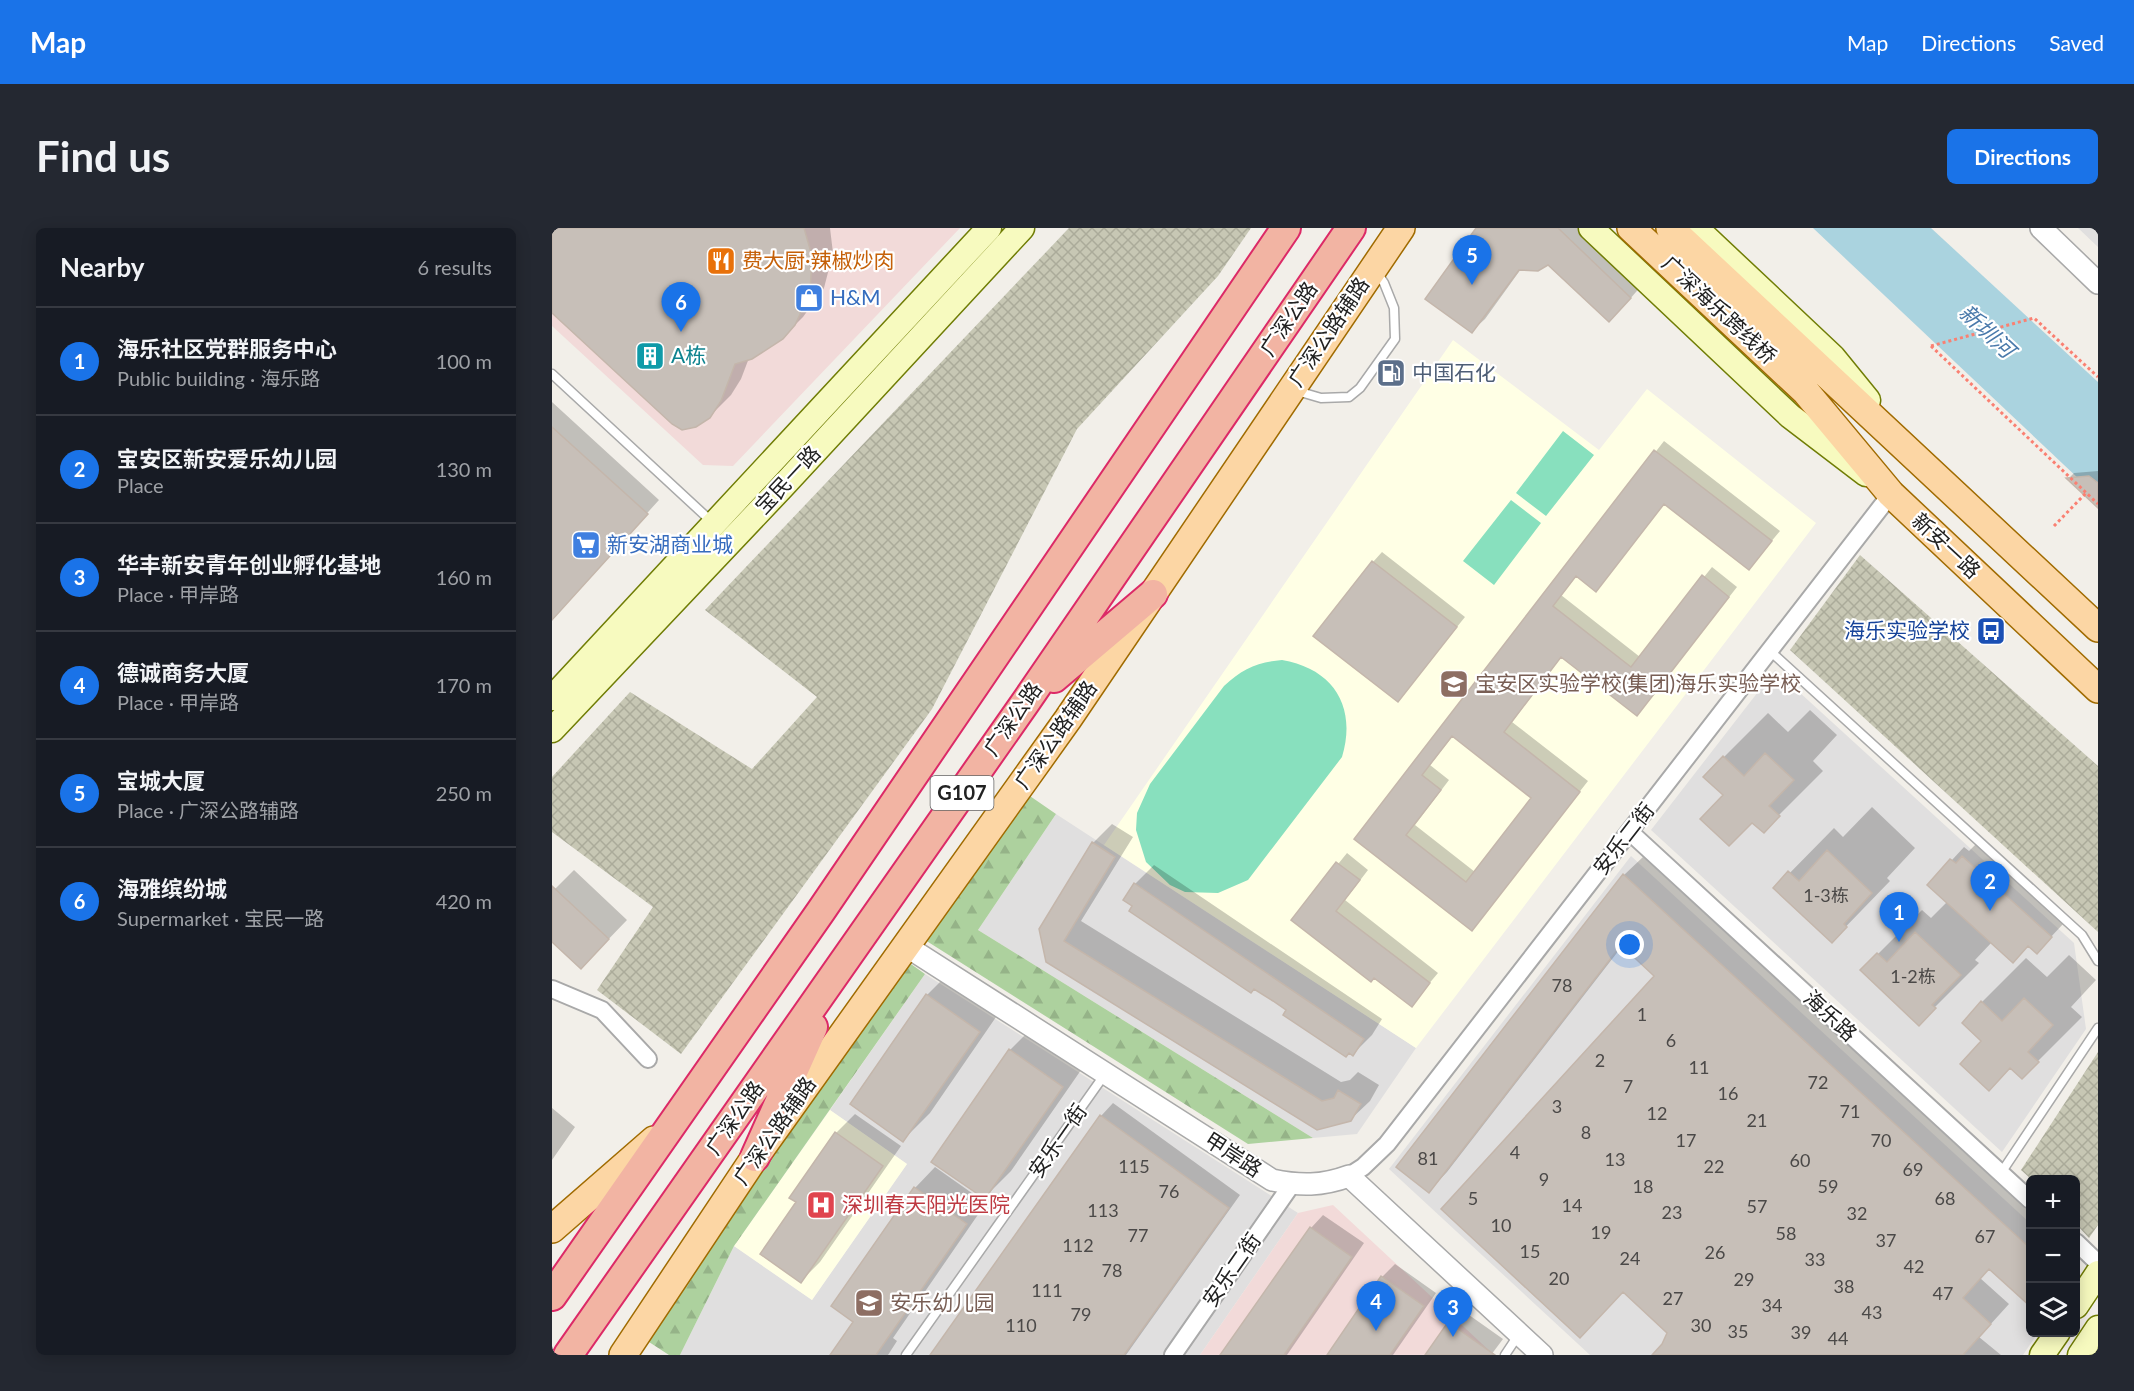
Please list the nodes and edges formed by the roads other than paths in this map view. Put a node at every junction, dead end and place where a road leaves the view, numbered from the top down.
1 (989, 228) edge
2 (1022, 228) edge
3 (1286, 228) edge
4 (1351, 228) edge
5 (1401, 228) edge
6 (1591, 228) edge
7 (1631, 228) edge
8 (1670, 228) edge
9 (1696, 228) edge
10 (2041, 228) edge
11 (1373, 268) junction
12 (2098, 283) edge
13 (1825, 372) joint
14 (552, 374) edge
15 (1291, 389) junction
16 (1806, 392) joint
17 (1915, 458) junction
18 (1891, 494) junction
19 (714, 525) junction
20 (1153, 594) junction
21 (2098, 628) edge
22 (1770, 651) junction
23 (2098, 688) edge
24 (559, 695) edge
25 (1025, 703) junction
26 (552, 729) edge
27 (1629, 832) junction
28 (906, 946) junction
29 (2098, 961) edge
30 (840, 967) junction
31 (552, 989) edge
32 (2098, 1028) edge
33 (648, 1059) dead end
34 (1106, 1074) junction
35 (673, 1123) junction
36 (755, 1157) junction
37 (2001, 1173) junction
38 (1349, 1176) junction
39 (1292, 1184) junction
40 (2026, 1196) edge
41 (552, 1229) edge
42 (2080, 1246) edge
43 (2098, 1263) edge
44 (2098, 1273) edge
45 (552, 1296) edge
46 (2080, 1300) edge
47 (2098, 1328) edge
48 (1519, 1334) junction
49 (2055, 1337) edge
50 (568, 1355) edge
51 (623, 1355) edge
52 (906, 1355) edge
53 (1174, 1355) edge
54 (1505, 1355) edge
55 (1542, 1355) edge
56 (2042, 1355) edge
57 (2080, 1355) edge

1 - 19 main road, 宝民一路
2 - 24 main road, 宝民一路
3 - 35 highway, G107
4 - 25 highway, 广深公路 / G107
5 - 11 main road, 广深公路辅路
6 - 18 main road
7 - 16 main road, 广深海乐跨线桥
8 - 13 main road, 广深海乐跨线桥
9 - 17 main road
10 - 12 street
11 - 15 main road, 广深公路辅路
11 - 15 lane
13 - 17 main road, 新安一路
14 - 19 lane
15 - 20 main road, 广深公路辅路
16 - 18 main road, 新安一路
17 - 21 main road, 新安一路
18 - 22 street, 安乐二街
18 - 23 main road, 新安一路
19 - 24 main road, 宝民一路
20 - 25 highway
20 - 28 main road, 广深公路辅路
22 - 27 street, 安乐二街
22 - 29 lane
24 - 26 main road, 宝民一路
25 - 30 highway, 广深公路 / G107
27 - 37 street, 海乐路
27 - 38 street, 安乐二街
28 - 34 street, 甲岸路
28 - 36 main road, 广深公路辅路
30 - 36 highway
30 - 50 highway, 广深公路 / G107
31 - 33 street
32 - 37 lane
34 - 39 street, 甲岸路
34 - 52 lane, 安乐一街
35 - 41 main road
35 - 45 highway, G107
36 - 51 main road, 广深公路辅路
37 - 40 street, 海乐路
38 - 39 street, 甲岸路
38 - 48 street
39 - 53 street, 安乐二街
42 - 43 street
44 - 46 main road
47 - 57 main road
48 - 54 lane
48 - 55 street
49 - 56 main road

